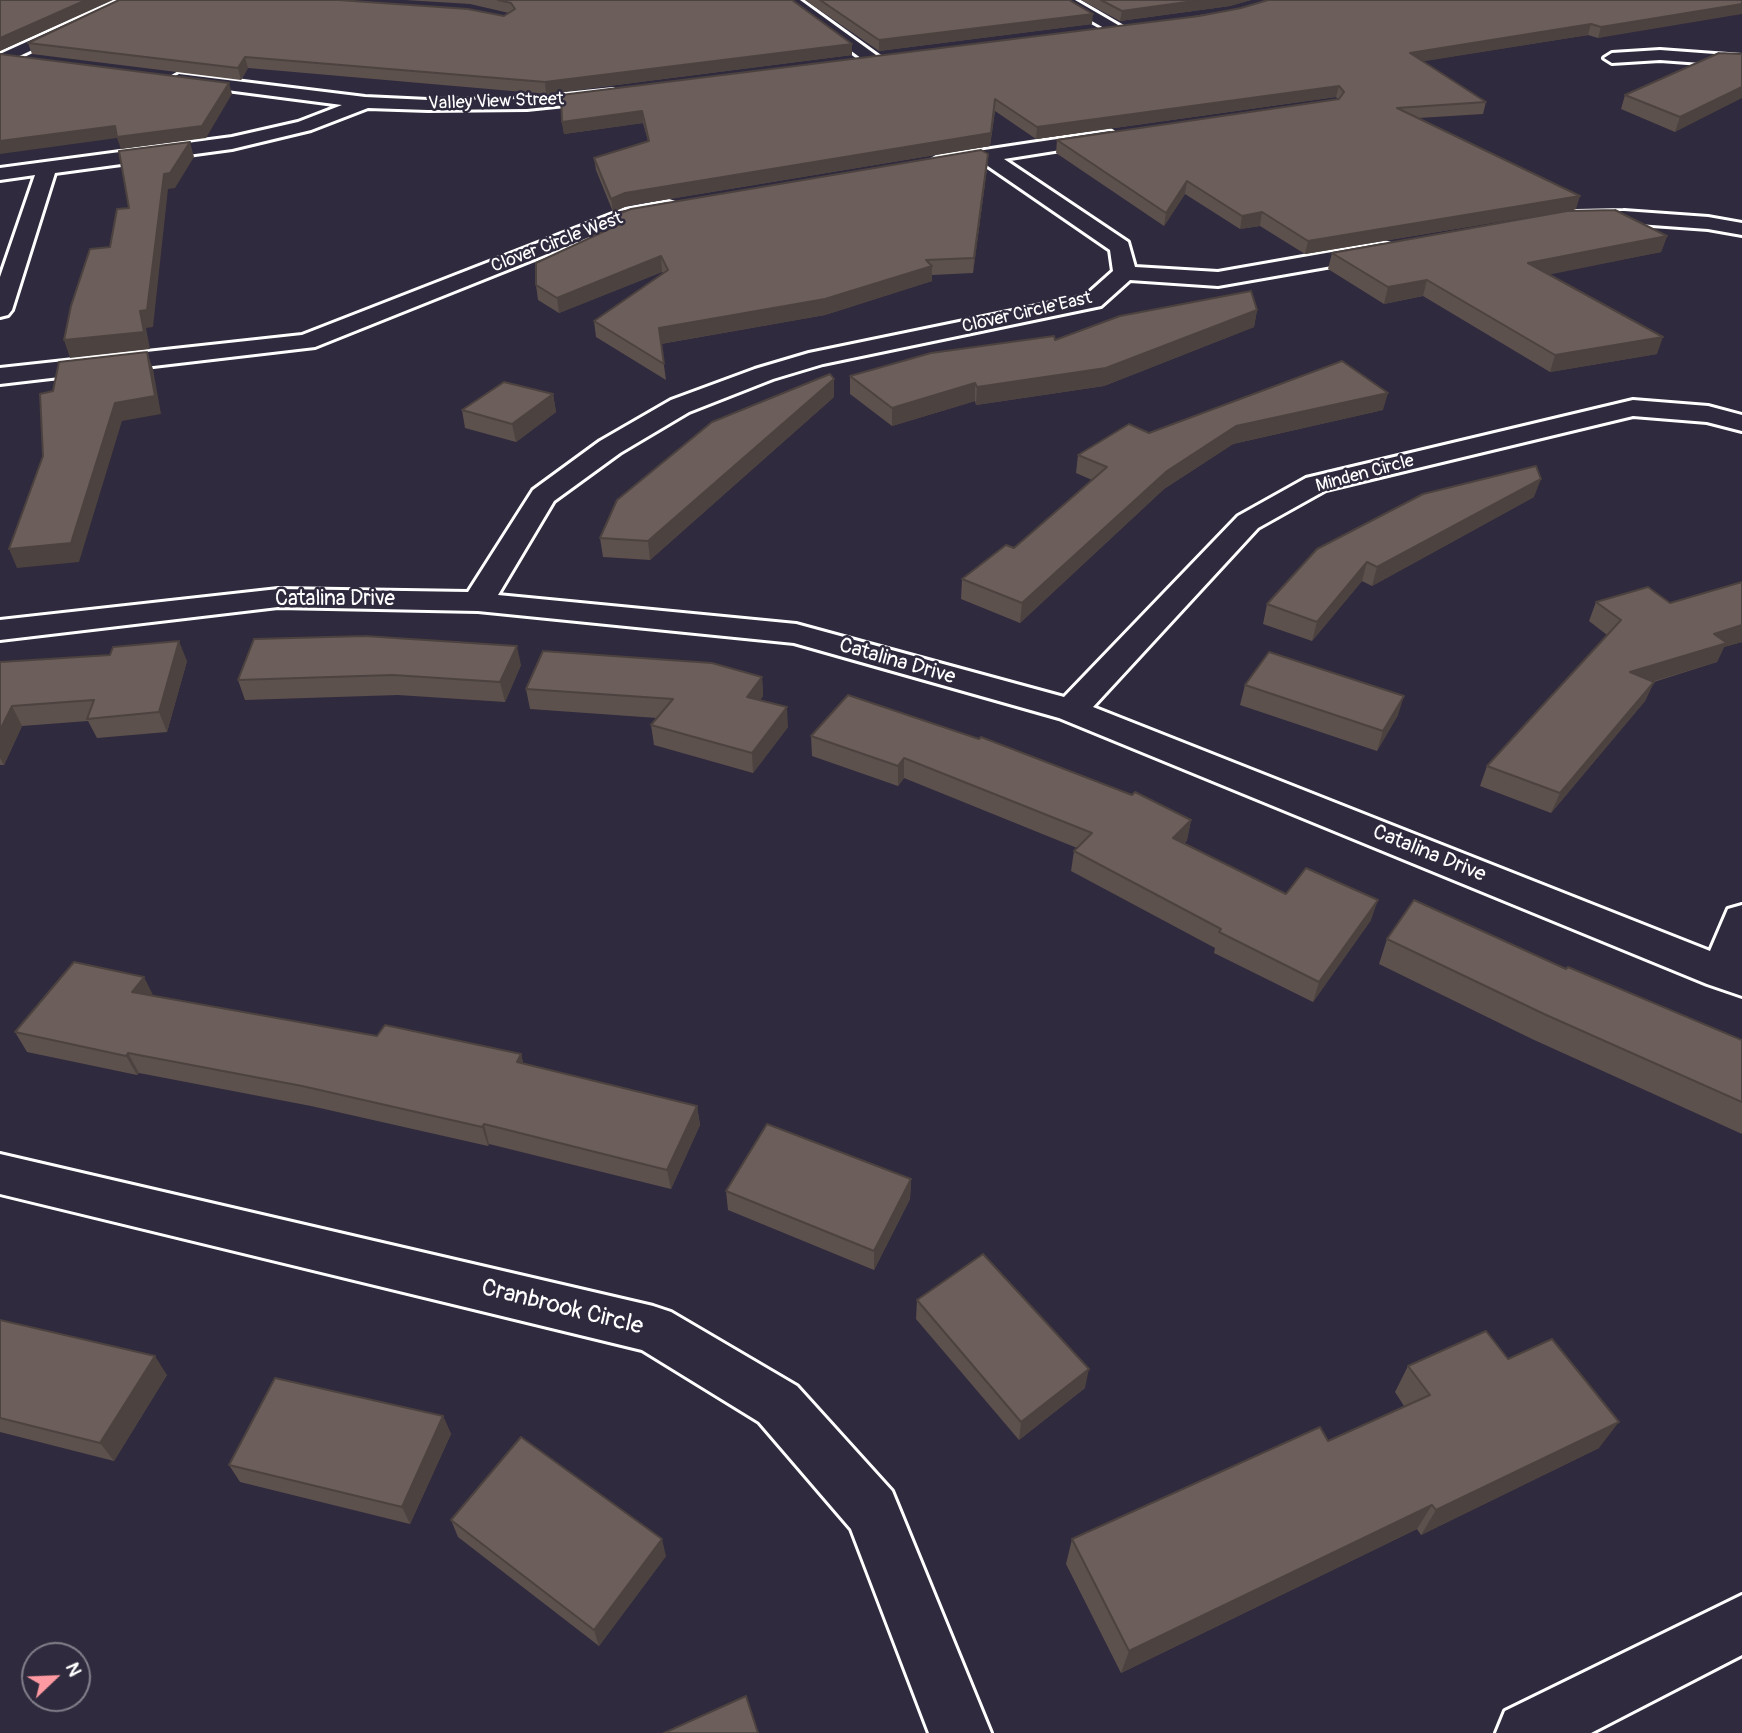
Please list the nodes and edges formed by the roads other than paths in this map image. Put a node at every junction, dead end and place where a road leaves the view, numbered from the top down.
1 (132, 0) edge
2 (790, 0) edge
3 (1063, 0) edge
4 (1090, 32) edge
5 (1612, 58) dead end
6 (2, 60) edge
7 (1742, 61) edge
8 (31, 62) edge
9 (847, 64) edge
10 (166, 78) edge
11 (627, 93) edge
12 (365, 102) junction
13 (1136, 133) edge
14 (985, 155) junction
15 (916, 167) edge
16 (46, 168) junction
17 (0, 174) edge
18 (682, 205) edge
19 (1562, 218) edge
20 (1742, 229) edge
21 (1411, 245) edge
22 (1125, 273) junction
23 (0, 310) edge
24 (0, 376) edge
25 (1742, 423) edge
26 (478, 601) junction
27 (0, 630) edge
28 (1071, 710) junction
29 (1742, 919) edge
30 (1732, 976) edge
31 (0, 1174) edge
32 (1742, 1624) edge
33 (960, 1733) edge
34 (1527, 1733) edge

1 - 6 street
2 - 9 street
3 - 4 street
5 - 7 street
6 - 8 street
10 - 12 street, Valley View Street
11 - 12 street, Valley View Street
12 - 16 street
13 - 14 street
14 - 15 street
14 - 22 street
16 - 17 street
16 - 23 street
18 - 24 street, Clover Circle West
19 - 20 street
21 - 22 street
22 - 26 street, Clover Circle East
25 - 28 street, Minden Circle
26 - 27 street, Catalina Drive
26 - 28 street, Catalina Drive
28 - 30 street, Catalina Drive
29 - 30 street
31 - 33 street, Cranbrook Circle
32 - 34 street

